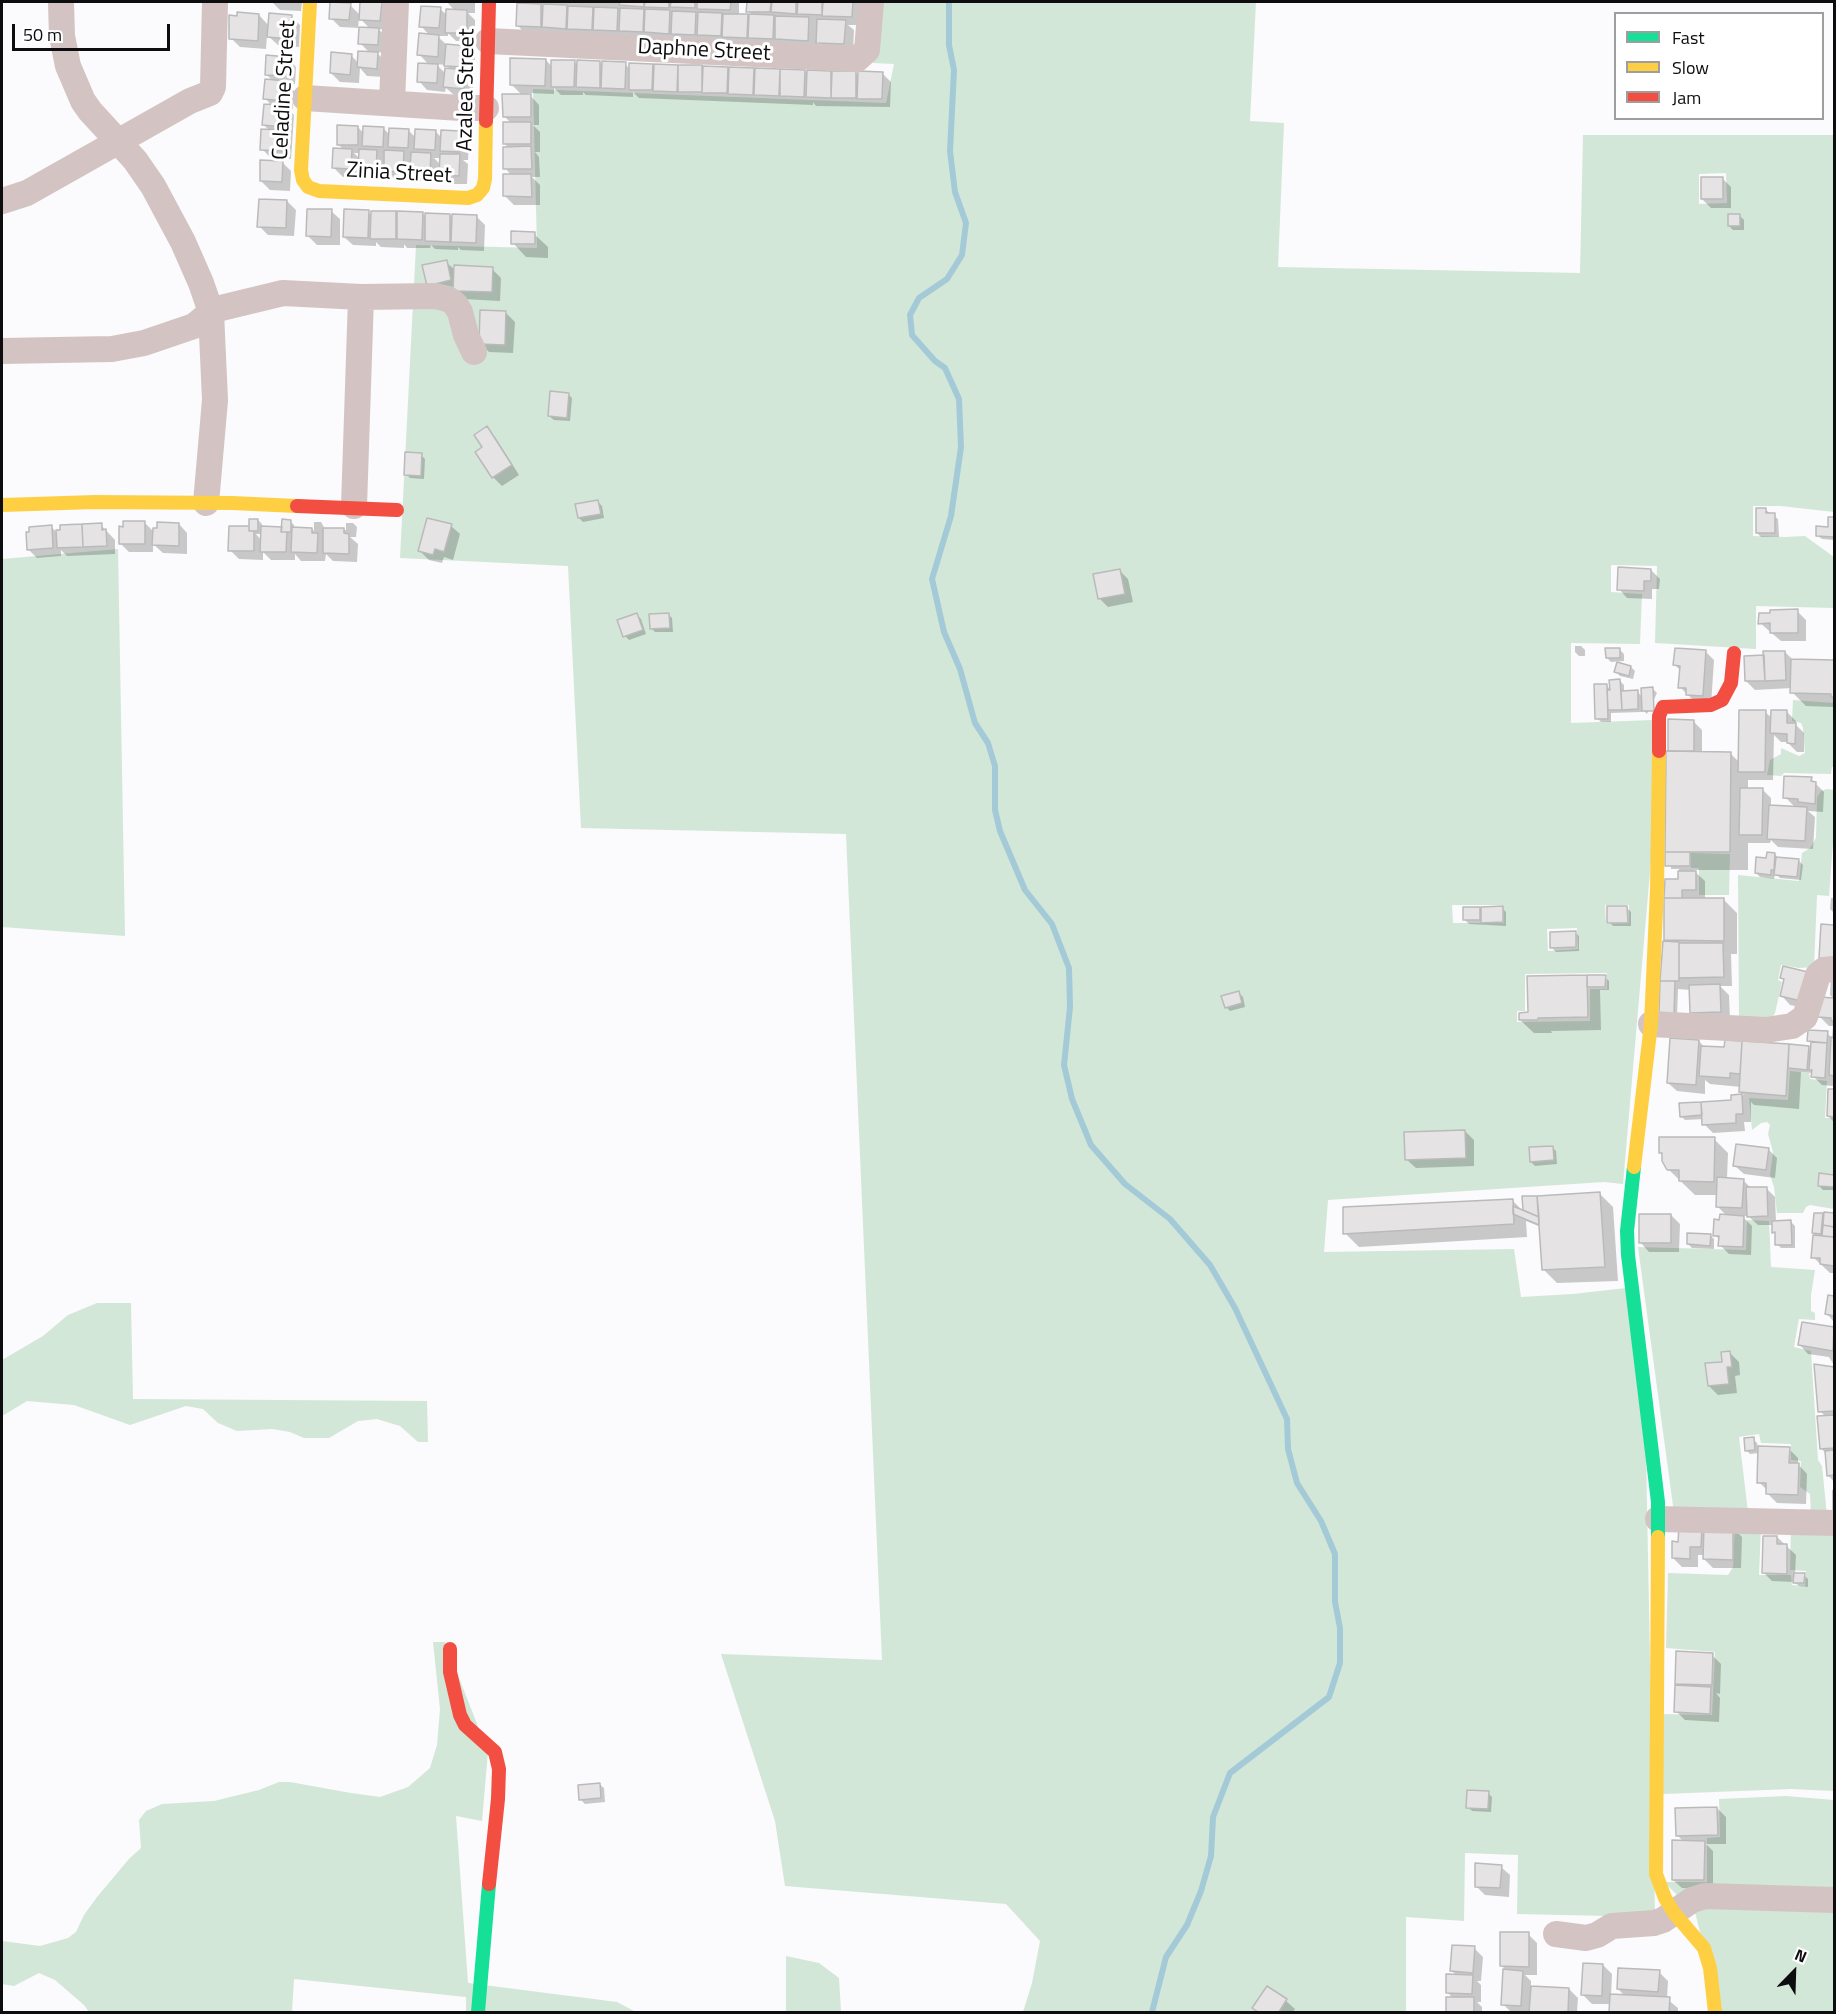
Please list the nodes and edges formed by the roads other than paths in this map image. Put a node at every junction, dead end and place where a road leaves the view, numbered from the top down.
1 (61, 2) edge
2 (216, 2) edge
3 (310, 2) edge
4 (396, 2) edge
5 (489, 2) edge
6 (871, 2) edge
7 (488, 41) junction
8 (305, 98) junction
9 (392, 104) junction
10 (486, 108) junction
11 (120, 142) junction
12 (486, 179) joint
13 (303, 180) joint
14 (2, 201) edge
15 (361, 297) junction
16 (211, 312) junction
17 (2, 351) edge
18 (474, 352) dead end
19 (206, 503) junction
20 (2, 505) edge
21 (354, 506) junction
22 (397, 510) dead end
23 (1734, 653) dead end
24 (1834, 969) edge
25 (1651, 1024) junction
26 (1658, 1519) junction
27 (1834, 1523) edge
28 (450, 1649) dead end
29 (1834, 1899) edge
30 (1674, 1913) junction
31 (1556, 1934) dead end
32 (478, 2013) edge
33 (1715, 2013) edge

1 - 11 street
2 - 11 street
3 - 8 street, Celadine Street
4 - 9 street
5 - 7 street, Azalea Street
6 - 7 street, Daphne Street
7 - 10 street, Azalea Street
8 - 9 street
8 - 13 street, Celadine Street
9 - 10 street
10 - 12 street, Azalea Street
11 - 14 street
11 - 16 street
12 - 13 street, Zinia Street
15 - 16 street
15 - 18 street
15 - 21 street
16 - 17 street
16 - 19 street
19 - 20 street
19 - 21 street
21 - 22 street
23 - 25 street
24 - 25 street
25 - 26 street
26 - 27 street
26 - 30 street
28 - 32 street
29 - 30 street
30 - 31 street
30 - 33 street

